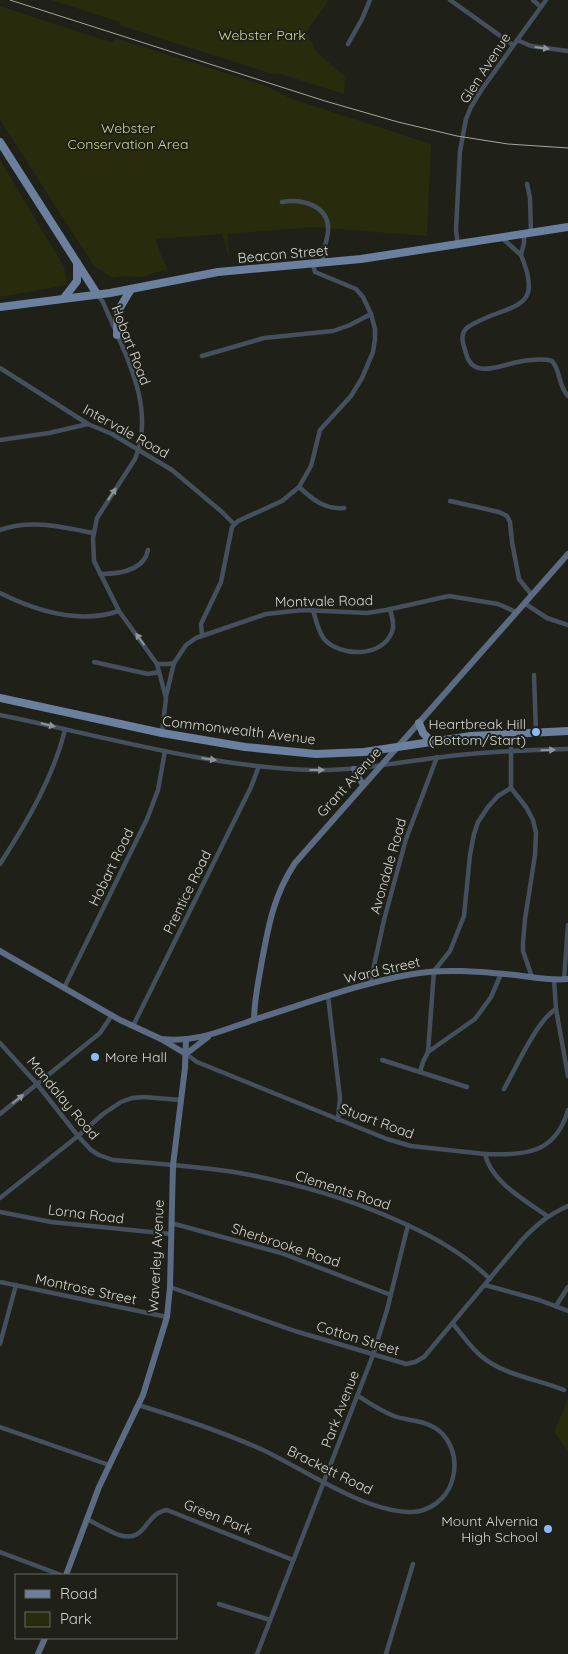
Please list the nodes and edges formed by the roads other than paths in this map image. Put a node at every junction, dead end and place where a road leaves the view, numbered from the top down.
1 (370, 0) edge
2 (450, 0) edge
3 (533, 0) edge
4 (546, 0) edge
5 (541, 7) junction
6 (517, 40) junction
7 (348, 44) dead end
8 (513, 45) junction
9 (568, 51) edge
10 (0, 142) edge
11 (527, 184) dead end
12 (282, 202) dead end
13 (568, 228) edge
14 (528, 234) junction
15 (502, 238) junction
16 (458, 245) junction
17 (521, 255) junction
18 (77, 261) junction
19 (323, 263) junction
20 (313, 264) junction
21 (130, 289) junction
22 (98, 294) junction
23 (64, 298) junction
24 (0, 307) edge
25 (371, 314) junction
26 (117, 335) junction
27 (202, 356) dead end
28 (0, 368) edge
29 (568, 396) edge
30 (88, 424) junction
31 (0, 440) edge
32 (139, 449) junction
33 (299, 487) junction
34 (450, 501) dead end
35 (344, 508) dead end
36 (234, 524) junction
37 (0, 530) edge
38 (93, 533) junction
39 (148, 550) dead end
40 (568, 554) edge
41 (100, 574) junction
42 (0, 593) edge
43 (531, 594) junction
44 (524, 604) junction
45 (390, 609) junction
46 (313, 610) junction
47 (119, 611) junction
48 (516, 612) junction
49 (568, 625) edge
50 (202, 635) junction
51 (94, 662) dead end
52 (174, 663) junction
53 (157, 664) junction
54 (159, 672) junction
55 (534, 675) dead end
56 (0, 698) edge
57 (166, 698) junction
58 (0, 715) edge
59 (419, 722) junction
60 (65, 730) junction
61 (568, 731) edge
62 (536, 732) junction
63 (511, 733) junction
64 (162, 734) junction
65 (431, 741) junction
66 (397, 747) junction
67 (568, 749) edge
68 (165, 751) junction
69 (512, 751) junction
70 (437, 758) junction
71 (380, 765) junction
72 (259, 766) junction
73 (354, 769) junction
74 (363, 785) junction
75 (511, 788) junction
76 (0, 864) edge
77 (568, 925) edge
78 (0, 951) edge
79 (434, 971) junction
80 (502, 974) junction
81 (532, 977) junction
82 (554, 980) junction
83 (566, 980) edge
84 (370, 984) junction
85 (64, 988) junction
86 (328, 996) junction
87 (556, 1009) junction
88 (112, 1015) junction
89 (254, 1020) junction
90 (133, 1026) junction
91 (209, 1036) junction
92 (161, 1039) junction
93 (186, 1040) junction
94 (0, 1043) edge
95 (428, 1052) junction
96 (186, 1054) junction
97 (382, 1060) dead end
98 (420, 1072) junction
99 (568, 1076) edge
100 (37, 1084) junction
101 (467, 1087) dead end
102 (504, 1088) dead end
103 (180, 1100) junction
104 (568, 1110) edge
105 (0, 1114) edge
106 (338, 1120) junction
107 (78, 1136) junction
108 (485, 1154) junction
109 (173, 1165) junction
110 (0, 1198) edge
111 (568, 1206) edge
112 (0, 1212) edge
113 (547, 1216) junction
114 (171, 1223) junction
115 (408, 1225) junction
116 (170, 1234) junction
117 (490, 1279) junction
118 (0, 1282) edge
119 (16, 1285) junction
120 (485, 1285) junction
121 (170, 1287) junction
122 (568, 1287) edge
123 (391, 1295) junction
124 (556, 1306) junction
125 (568, 1311) edge
126 (167, 1317) junction
127 (453, 1324) junction
128 (0, 1344) edge
129 (373, 1356) junction
130 (564, 1390) dead end
131 (358, 1396) junction
132 (138, 1405) junction
133 (0, 1427) edge
134 (109, 1466) junction
135 (324, 1481) junction
136 (87, 1519) junction
137 (0, 1552) edge
138 (293, 1560) junction
139 (413, 1564) dead end
140 (58, 1574) edge
141 (66, 1574) edge
142 (219, 1604) dead end
143 (270, 1620) junction
144 (45, 1639) edge
145 (38, 1654) edge
146 (257, 1654) edge
147 (386, 1654) edge

1 - 7 street
2 - 8 street
3 - 5 street
4 - 5 street, Glen Avenue
5 - 6 street, Glen Avenue
6 - 8 street, Glen Avenue
6 -> 9 street
8 - 16 street, Glen Avenue
10 - 18 main road
11 - 14 street
12 - 19 street
13 - 14 main road, Beacon Street
14 - 15 main road, Beacon Street
14 - 17 street
15 - 16 main road, Beacon Street
15 - 17 street
16 - 19 main road, Beacon Street
17 - 29 street
18 - 22 main road
18 - 23 main road
19 - 20 main road, Beacon Street
20 - 21 main road, Beacon Street
20 - 25 street
21 - 22 main road, Beacon Street
21 - 26 main road
22 - 23 main road, Beacon Street
22 - 26 street, Hobart Road
23 - 24 main road, Beacon Street
25 - 27 street
25 - 33 street
26 - 32 street, Hobart Road
28 - 30 street, Intervale Road
30 - 31 street
30 - 32 street, Intervale Road
32 - 36 street, Intervale Road
38 -> 32 street, Hobart Road
33 - 35 street
33 - 36 street
34 - 43 street
36 - 50 street
37 - 38 street
38 - 41 street, Hobart Road
39 - 41 street
40 - 43 street, Grant Avenue
41 - 47 street, Hobart Road
42 - 47 street
43 - 44 street, Grant Avenue
44 - 48 street, Grant Avenue
44 - 49 street
45 - 46 street, Montvale Road
45 - 46 street
45 - 48 street, Montvale Road
46 - 50 street, Montvale Road
53 -> 47 street, Hobart Road
48 - 59 street, Grant Avenue
50 - 52 street, Montvale Road
51 - 54 street
52 - 53 street
52 - 57 street, Montvale Road
53 - 54 street, Hobart Road
54 - 57 street, Hobart Road
55 - 62 street
56 - 64 main road, Commonwealth Avenue
57 - 64 street, Hobart Road
58 -> 60 street
59 - 65 main road
59 - 66 street, Grant Avenue
60 - 68 street
60 - 76 street
61 - 62 main road, Commonwealth Avenue
62 - 63 main road, Commonwealth Avenue
63 - 65 main road, Commonwealth Avenue
63 - 69 street
64 - 66 main road, Commonwealth Avenue
65 - 66 main road, Commonwealth Avenue
66 - 71 street, Grant Avenue
69 -> 67 street
68 -> 72 street
68 - 85 street, Hobart Road
69 - 70 street
69 - 75 street
70 - 71 street
70 - 84 street, Avondale Road
71 - 73 street
71 - 74 street, Grant Avenue
72 -> 73 street
72 - 90 street, Prentice Road
73 - 74 street
74 - 89 street, Grant Avenue
75 - 79 street
75 - 81 street
77 - 83 street
78 - 85 street, Ward Street
79 - 80 street, Ward Street
79 - 84 street, Ward Street
79 - 95 street
80 - 81 street, Ward Street
80 - 95 street
81 - 82 street, Ward Street
82 - 83 street, Ward Street
82 - 87 street
84 - 86 street, Ward Street
85 - 88 street, Ward Street
86 - 89 street, Ward Street
86 - 106 street
87 - 99 street
87 - 102 street
88 - 90 street, Ward Street
88 - 100 street
89 - 91 street, Ward Street
90 - 92 street, Ward Street
91 - 93 street, Ward Street
91 - 96 street, Ward Street
92 - 93 street, Ward Street
92 - 96 street, Ward Street
93 - 96 street, Waverley Avenue
94 - 100 street, Mandalay Road
95 - 98 street
96 - 103 street, Waverley Avenue
96 - 106 street, Stuart Road
97 - 98 street
98 - 101 street
105 -> 100 street
100 - 107 street, Mandalay Road
103 - 107 street
103 - 109 street, Waverley Avenue
104 - 108 street, Stuart Road
106 - 108 street, Stuart Road
107 - 109 street, Mandalay Road
107 - 110 street
108 - 113 street
109 - 114 street, Waverley Avenue
109 - 115 street, Clements Road
111 - 113 street, Cotton Street
112 - 116 street, Lorna Road
113 - 117 street, Cotton Street
114 - 116 street, Waverley Avenue
114 - 123 street, Sherbrooke Road
115 - 117 street, Clements Road
115 - 123 street, Park Avenue
116 - 121 street, Waverley Avenue
117 - 120 street, Cotton Street
118 - 119 street, Montrose Street
119 - 126 street, Montrose Street
119 - 128 street
120 - 124 street
120 - 127 street, Cotton Street
121 - 126 street, Waverley Avenue
121 - 129 street, Cotton Street
122 - 124 street
123 - 129 street, Park Avenue
124 - 125 street
126 - 132 street, Waverley Avenue
127 - 129 street, Cotton Street
127 - 130 street
129 - 131 street, Park Avenue
131 - 135 street, Park Avenue
131 - 135 street, Brackett Road
132 - 134 street, Waverley Avenue
132 - 135 street, Brackett Road
133 - 134 street
134 - 136 street, Waverley Avenue
135 - 138 street, Park Avenue
136 - 138 street, Green Park
136 - 141 street, Waverley Avenue
137 - 140 street
138 - 143 street, Park Avenue
139 - 147 street
142 - 143 street
143 - 146 street, Park Avenue
144 - 145 street

